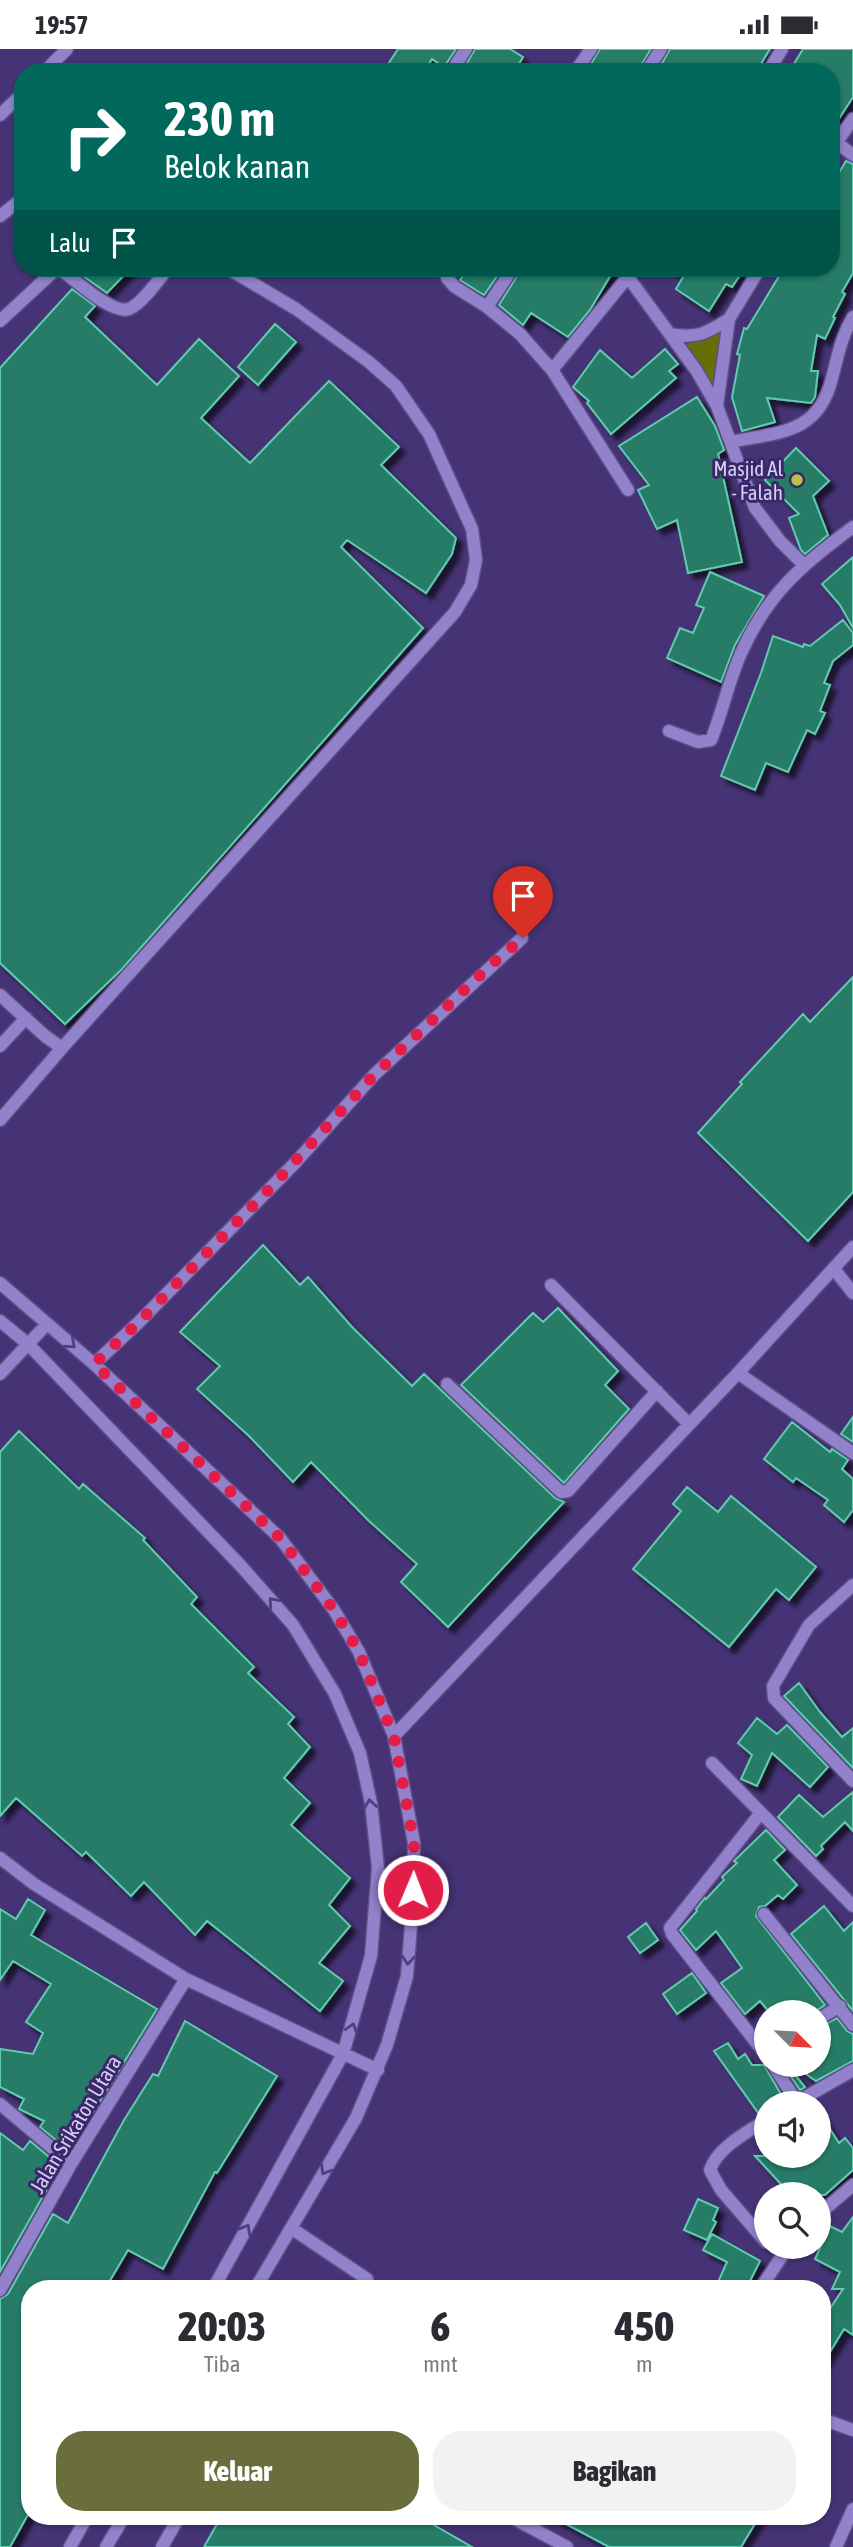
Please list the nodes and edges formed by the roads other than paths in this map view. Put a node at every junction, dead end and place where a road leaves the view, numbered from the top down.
1 (67, 49) edge
2 (53, 63) edge
3 (14, 102) edge
4 (0, 115) edge
5 (853, 119) edge
6 (840, 137) edge
7 (14, 205) edge
8 (0, 216) edge
9 (48, 277) edge
10 (70, 277) edge
11 (160, 277) edge
12 (242, 277) edge
13 (447, 277) edge
14 (507, 277) edge
15 (627, 277) edge
16 (634, 277) edge
17 (755, 277) edge
18 (487, 307) junction
19 (853, 317) edge
20 (729, 319) junction
21 (0, 321) edge
22 (670, 334) junction
23 (552, 370) junction
24 (717, 406) junction
25 (731, 442) junction
26 (628, 490) dead end
27 (853, 527) edge
28 (803, 564) junction
29 (669, 731) dead end
30 (523, 938) dead end
31 (0, 995) edge
32 (26, 1018) junction
33 (0, 1046) edge
34 (62, 1048) junction
35 (0, 1120) edge
36 (853, 1247) edge
37 (834, 1269) junction
38 (0, 1283) edge
39 (551, 1285) dead end
40 (853, 1293) edge
41 (0, 1321) edge
42 (47, 1324) junction
43 (28, 1344) junction
44 (94, 1364) junction
45 (738, 1373) junction
46 (0, 1374) edge
47 (447, 1384) dead end
48 (657, 1391) junction
49 (689, 1425) junction
50 (853, 1453) edge
51 (850, 1591) edge
52 (394, 1737) junction
53 (712, 1763) dead end
54 (853, 1781) edge
55 (760, 1814) junction
56 (0, 1858) edge
57 (853, 1906) edge
58 (764, 1914) dead end
59 (186, 1979) junction
60 (839, 2006) junction
61 (831, 2011) edge
62 (853, 2025) edge
63 (754, 2037) edge
64 (343, 2055) junction
65 (378, 2070) junction
66 (853, 2070) edge
67 (817, 2091) edge
68 (0, 2104) edge
69 (754, 2127) edge
70 (71, 2164) junction
71 (853, 2185) edge
72 (831, 2204) edge
73 (291, 2228) junction
74 (754, 2228) edge
75 (775, 2259) edge
76 (218, 2280) edge
77 (260, 2280) edge
78 (367, 2280) edge
79 (765, 2280) edge
80 (0, 2290) edge
81 (831, 2422) edge
82 (853, 2430) edge
83 (853, 2509) edge
84 (82, 2525) edge
85 (119, 2525) edge
86 (174, 2525) edge
87 (526, 2525) edge
88 (70, 2547) edge
89 (106, 2547) edge
90 (162, 2547) edge
91 (567, 2547) edge
92 (836, 2547) edge

1 - 2 street
3 - 4 street
5 - 6 street
7 - 8 street
9 - 21 street
10 - 11 street
12 - 34 street
13 - 18 street
14 - 18 street
15 - 23 street
16 - 22 street
17 - 20 street
18 - 23 street
19 - 25 street
20 - 22 street
20 - 24 street
22 - 24 street
23 - 26 street
24 - 25 street
25 - 28 street
27 - 28 street
28 - 29 street
30 - 44 street
31 - 32 street
32 - 33 street
32 - 34 street
34 - 35 street
36 - 37 street
37 - 40 street
37 - 45 street
38 - 42 street
39 - 48 street
41 - 43 street
42 - 43 street
42 -> 44 street
43 - 46 street
64 -> 43 street
44 - 52 street
45 - 49 street
45 - 50 street
47 - 48 street
48 - 49 street
49 - 52 street
51 - 54 street
52 -> 65 street
53 - 55 street
55 - 57 street
55 - 63 street
56 - 59 street
58 - 60 street
59 - 64 street
59 - 70 street, Jalan Srikaton Utara
60 - 61 street
60 - 62 street
64 - 65 street
76 -> 64 street
65 -> 73 street
66 - 67 street
68 - 70 street
69 - 74 street
70 - 80 street, Jalan Srikaton Utara
71 - 72 street
73 - 77 street
73 - 78 street
75 - 79 street
81 - 82 street
83 - 92 street
84 - 88 street
85 - 89 street
86 - 90 street
87 - 91 street

